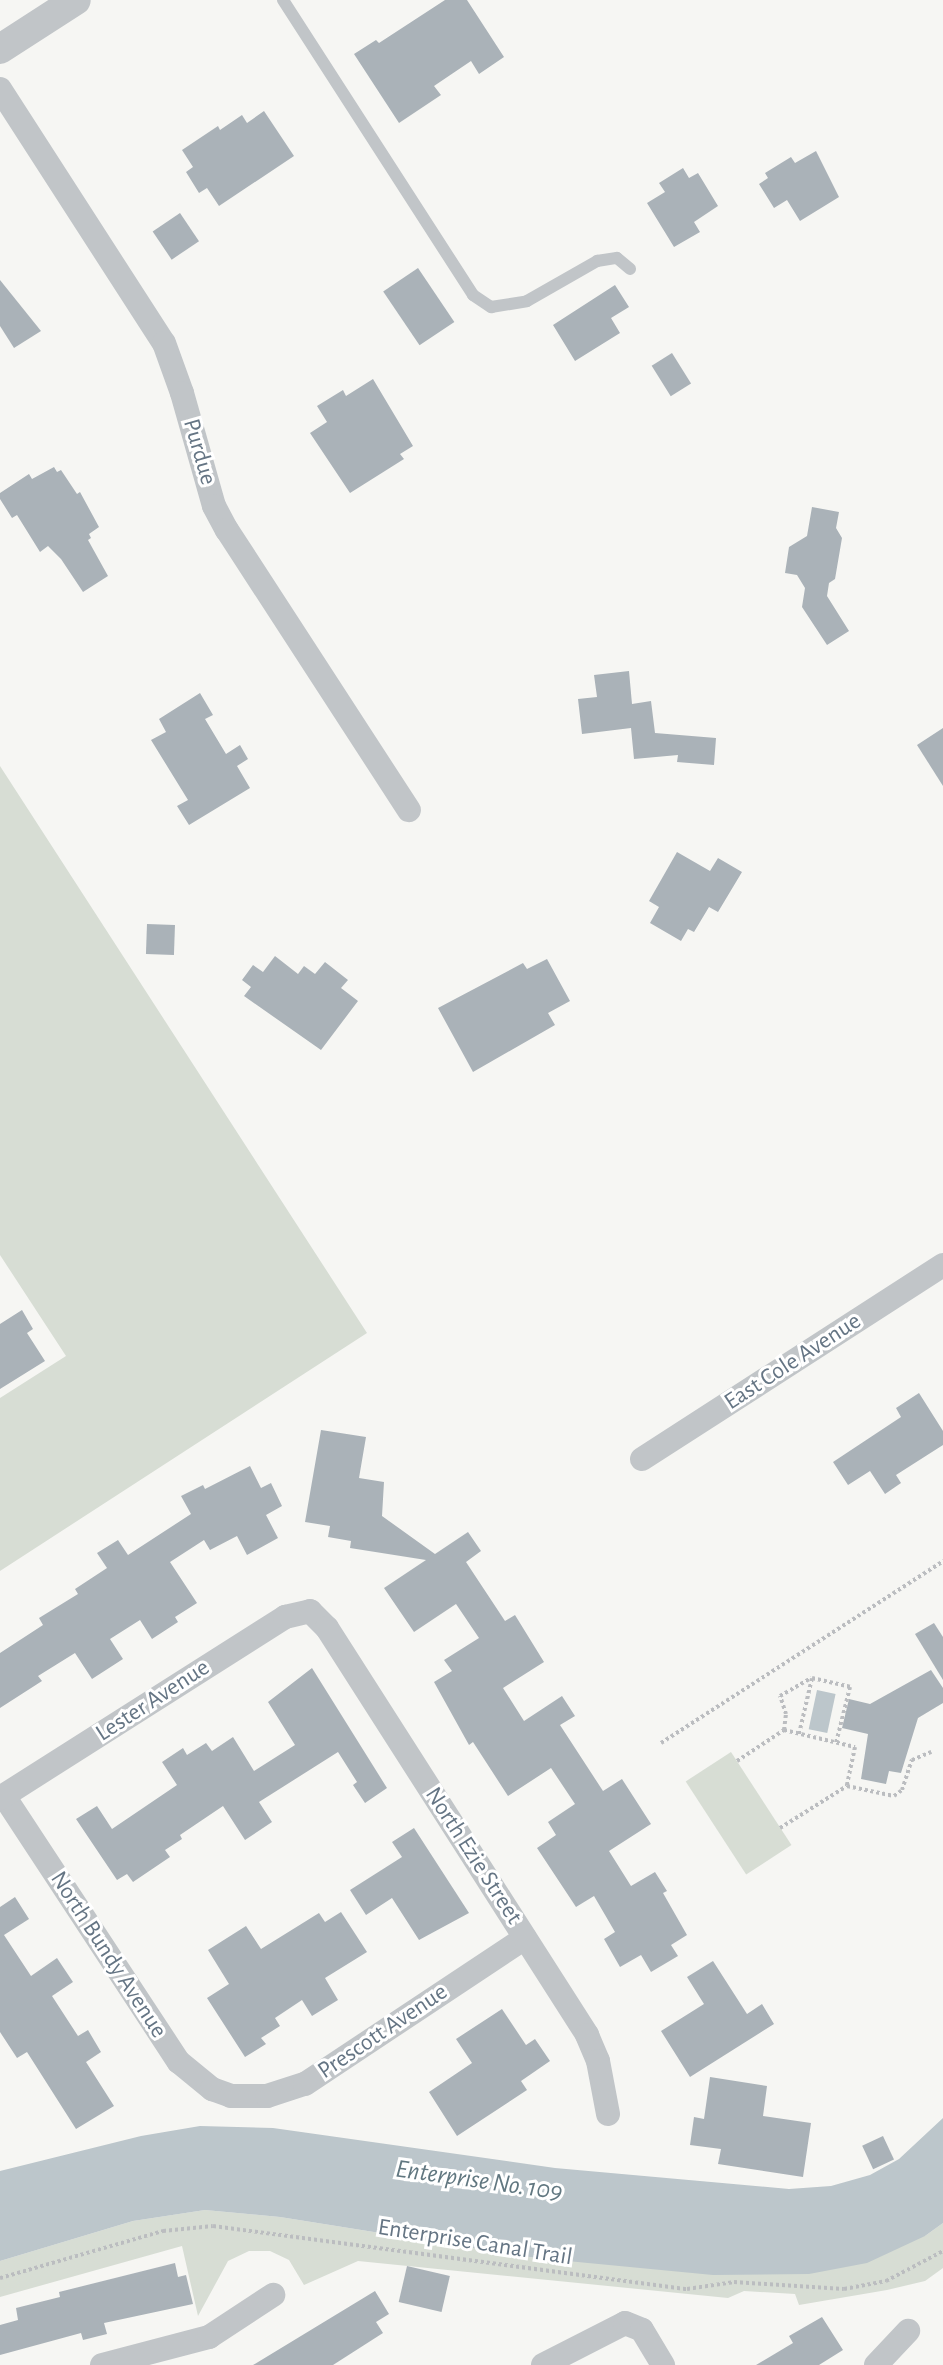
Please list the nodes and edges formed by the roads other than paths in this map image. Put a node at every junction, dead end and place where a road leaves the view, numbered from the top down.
1 (76, 0) edge
2 (283, 0) edge
3 (0, 49) edge
4 (0, 89) edge
5 (630, 269) dead end
6 (409, 810) dead end
7 (943, 1265) edge
8 (642, 1459) dead end
9 (310, 1611) joint
10 (2, 1797) edge
11 (525, 1938) junction
12 (231, 2096) joint
13 (608, 2114) dead end
14 (273, 2295) dead end
15 (908, 2331) dead end
16 (102, 2365) edge
17 (543, 2365) edge
18 (663, 2365) edge
19 (876, 2365) edge

1 - 3 street
2 - 5 lane
4 - 6 street, Purdue
7 - 8 street, East Cole Avenue
9 - 10 street, Lester Avenue
9 - 11 street, North Ezie Street
10 - 12 street, North Bundy Avenue
11 - 12 street, Prescott Avenue
11 - 13 street, North Ezie Street
14 - 16 street
15 - 19 street
17 - 18 street

